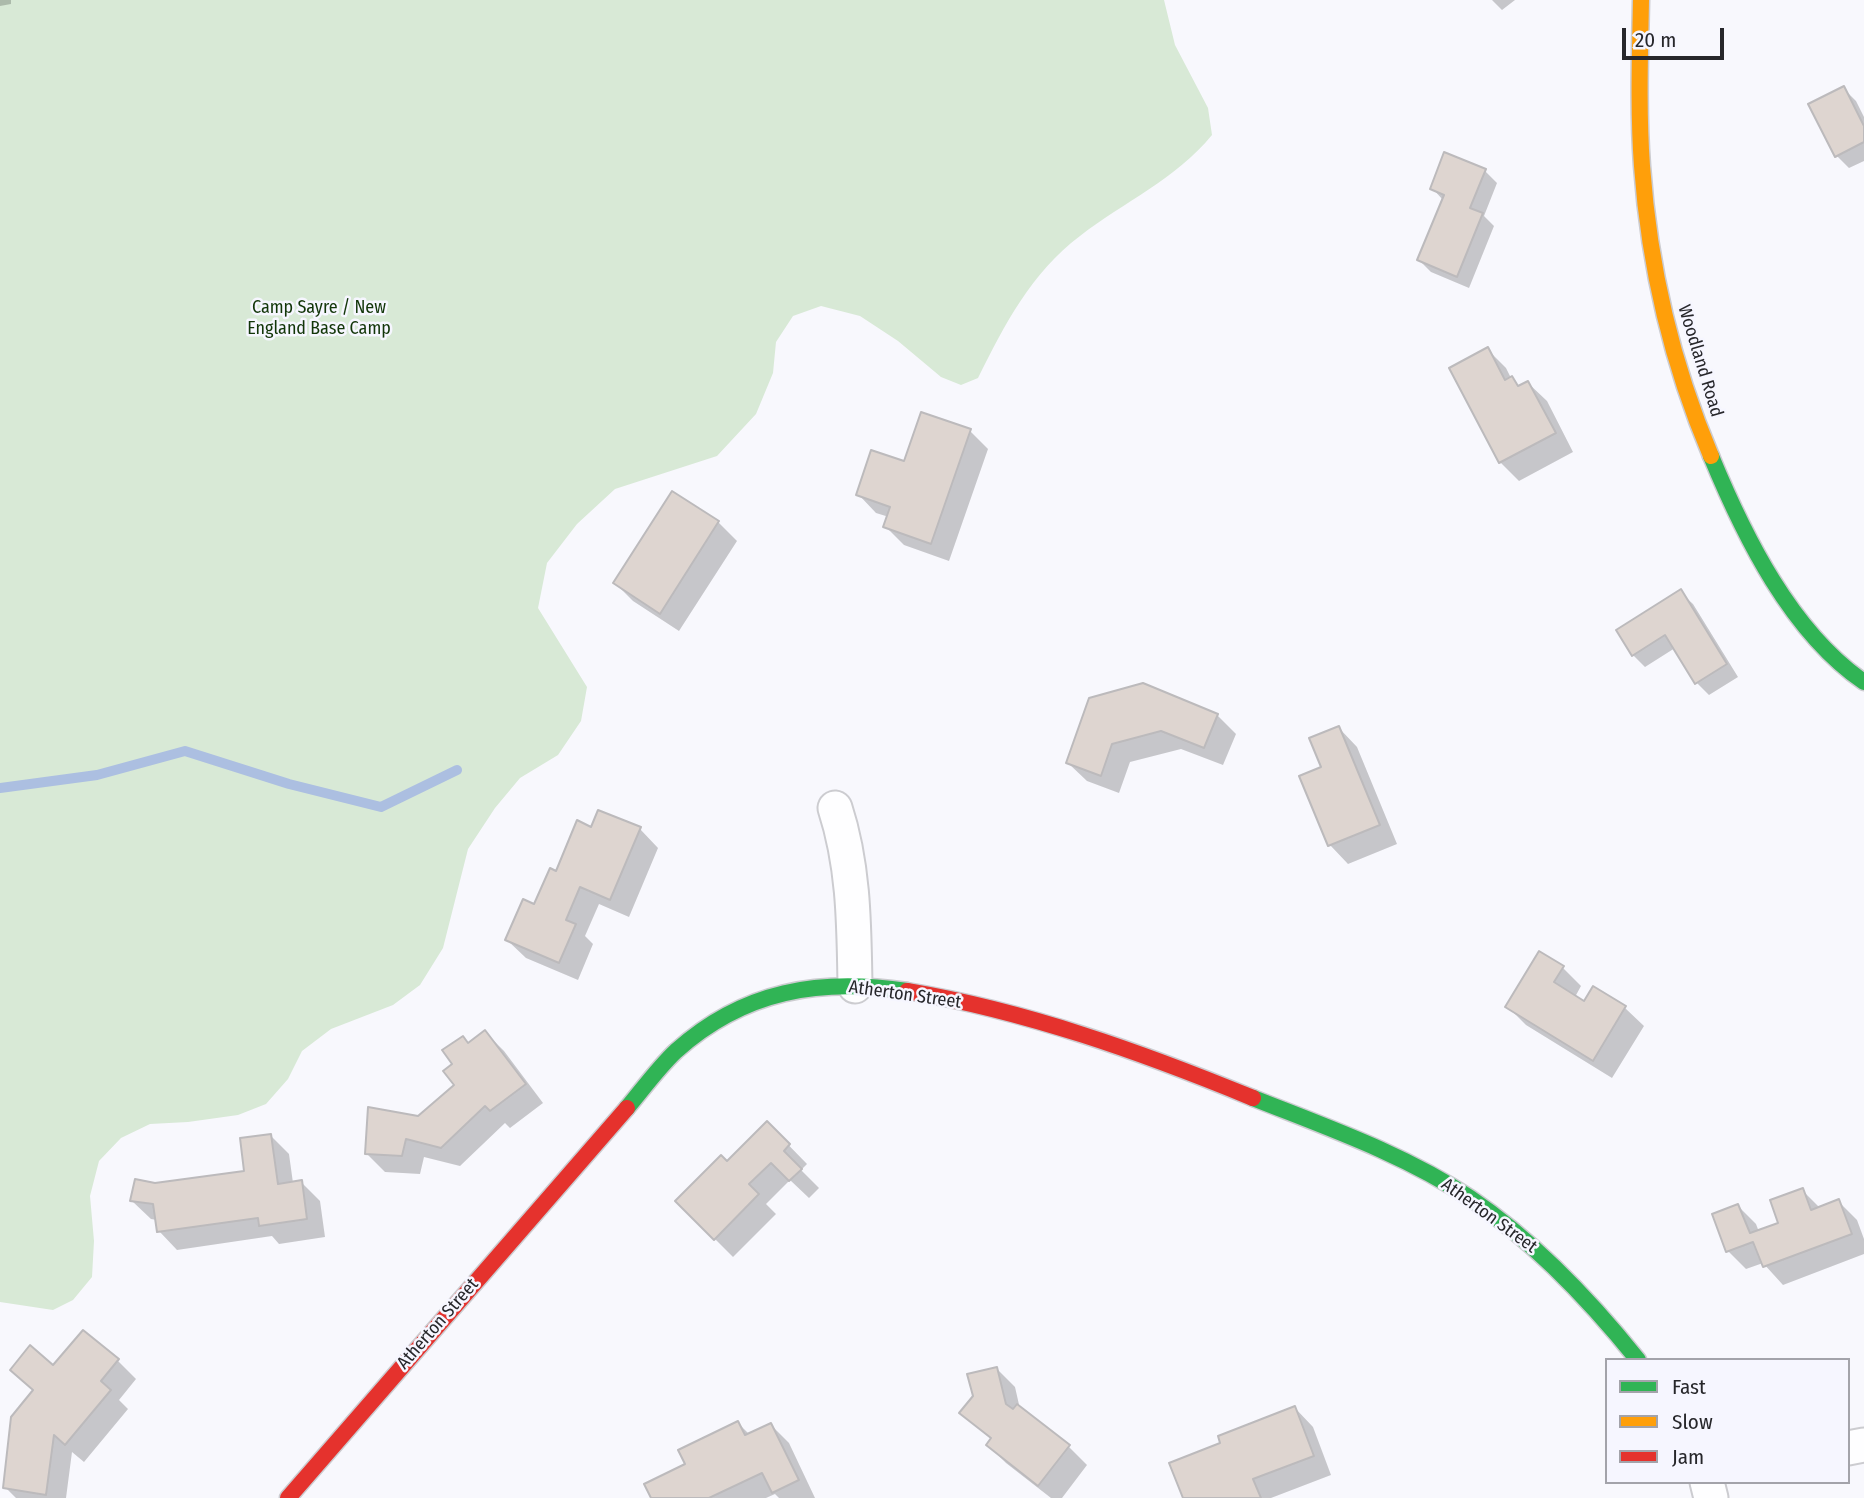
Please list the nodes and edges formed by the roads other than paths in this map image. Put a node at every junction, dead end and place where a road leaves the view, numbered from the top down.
1 (1641, 0) edge
2 (1864, 681) edge
3 (835, 808) dead end
4 (855, 986) junction
5 (1636, 1358) edge
6 (288, 1498) edge

1 - 2 street, Woodland Road
3 - 4 street
4 - 5 street, Atherton Street
4 - 6 street, Atherton Street

